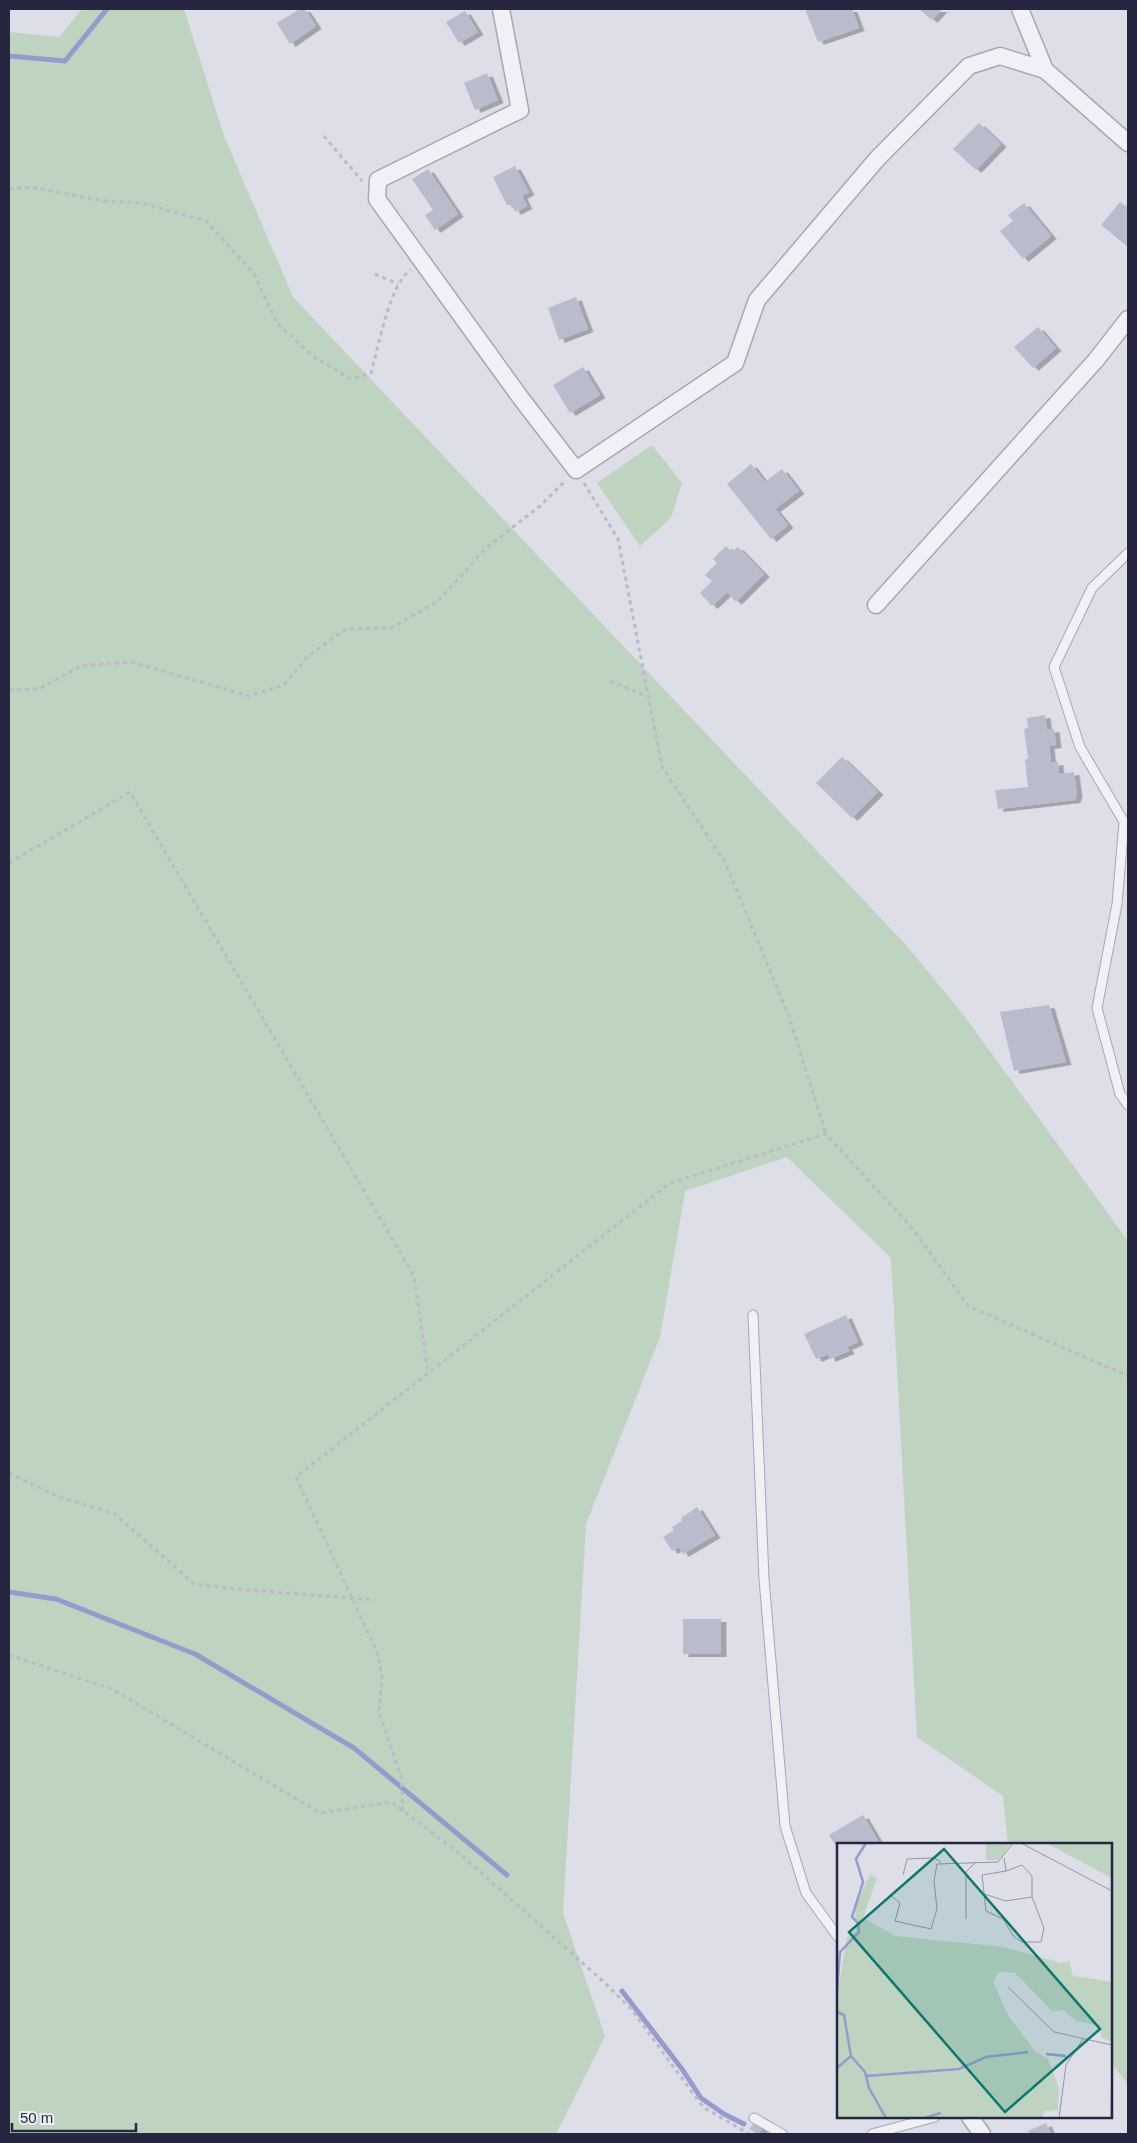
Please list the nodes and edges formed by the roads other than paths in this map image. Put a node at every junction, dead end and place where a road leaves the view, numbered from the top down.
1 (501, 9) edge
2 (1020, 9) edge
3 (1046, 70) junction
4 (1128, 143) edge
5 (1128, 319) edge
6 (1128, 553) edge
7 (876, 605) dead end
8 (1128, 1105) edge
9 (754, 1315) dead end
10 (837, 1936) edge
11 (754, 2118) dead end
12 (931, 2118) edge
13 (971, 2118) edge
14 (782, 2134) edge
15 (872, 2134) edge
16 (982, 2134) edge

1 - 3 street
2 - 3 street
3 - 4 street
5 - 7 street
6 - 8 lane
9 - 10 lane
11 - 14 lane
12 - 15 lane
13 - 16 street

